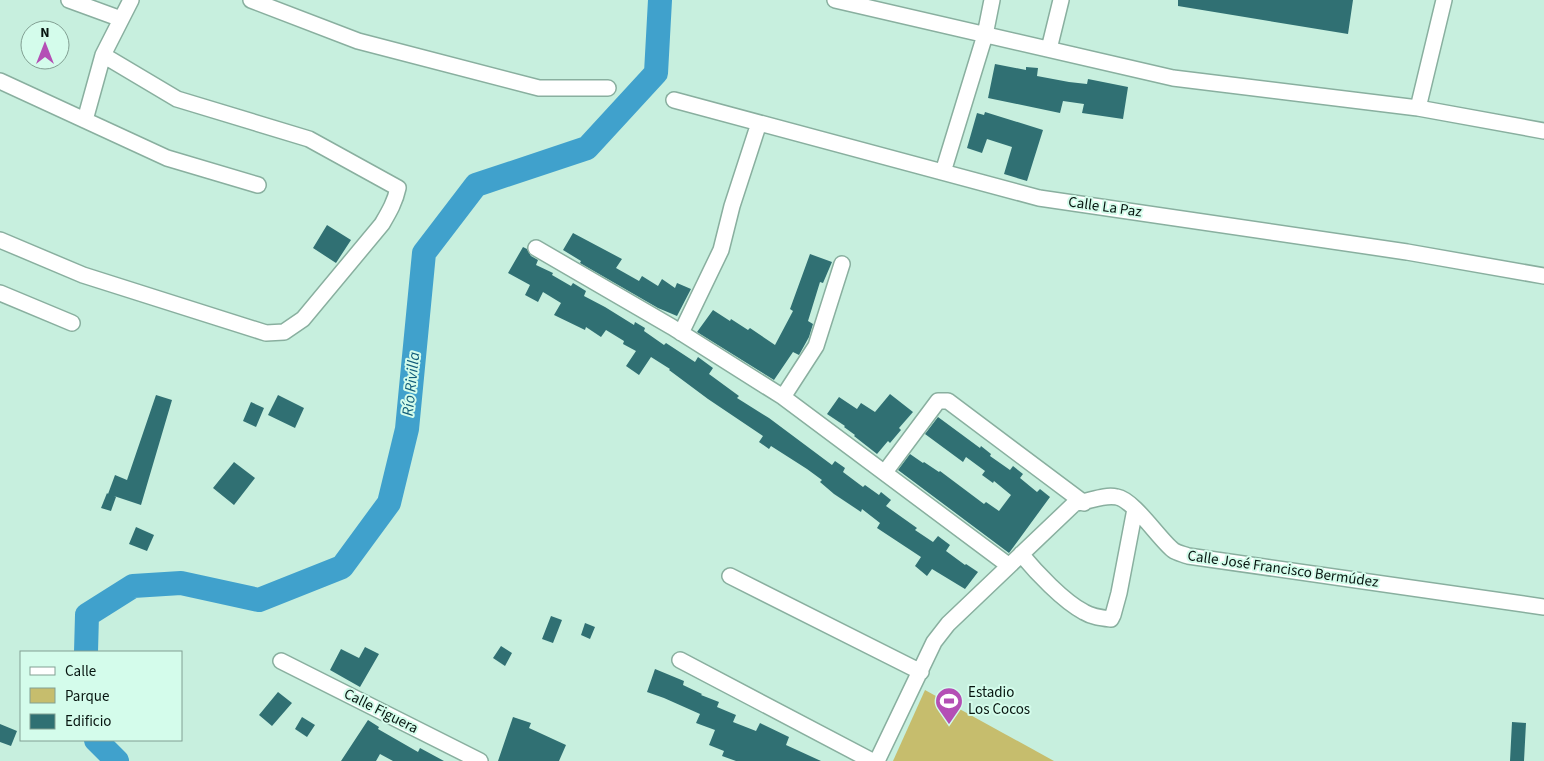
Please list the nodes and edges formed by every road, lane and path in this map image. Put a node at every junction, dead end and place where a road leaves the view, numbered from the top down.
1 (69, 0) edge
2 (130, 0) edge
3 (251, 0) edge
4 (834, 0) edge
5 (992, 0) edge
6 (1061, 0) edge
7 (1444, 0) edge
8 (121, 20) junction
9 (985, 35) junction
10 (1049, 50) junction
11 (104, 55) junction
12 (0, 80) edge
13 (608, 88) dead end
14 (674, 100) dead end
15 (1418, 108) junction
16 (84, 120) junction
17 (759, 123) junction
18 (1544, 131) edge
19 (943, 172) junction
20 (258, 185) dead end
21 (0, 240) edge
22 (536, 248) dead end
23 (842, 264) dead end
24 (1544, 276) edge
25 (0, 293) edge
26 (72, 324) dead end
27 (681, 333) junction
28 (783, 396) junction
29 (885, 472) junction
30 (1084, 503) junction
31 (1135, 509) junction
32 (1021, 554) junction
33 (1008, 566) junction
34 (730, 576) dead end
35 (1544, 607) edge
36 (281, 660) dead end
37 (680, 660) dead end
38 (920, 672) junction
39 (480, 761) edge
40 (872, 761) edge
41 (878, 761) edge

1 - 8 street
2 - 8 street
3 - 13 street
4 - 9 street
5 - 9 street
6 - 10 street
7 - 15 street
8 - 11 street
9 - 10 street
9 - 19 street
10 - 15 street
11 - 16 street
11 - 21 street
12 - 16 street
14 - 17 street, Calle La Paz
15 - 18 street
16 - 20 street
17 - 19 street, Calle La Paz
17 - 27 street
19 - 24 street, Calle La Paz
22 - 27 street
23 - 28 street
25 - 26 street
27 - 28 street
28 - 29 street
29 - 30 street
29 - 33 street
30 - 31 street, Calle José Francisco Bermúdez
30 - 32 street, Calle José Francisco Bermúdez
31 - 32 street
31 - 35 street, Calle José Francisco Bermúdez
32 - 33 street, Calle José Francisco Bermúdez
33 - 38 street, Calle José Francisco Bermúdez
34 - 38 street
36 - 39 street, Calle Figuera
37 - 40 street
38 - 41 street, Calle José Francisco Bermúdez

